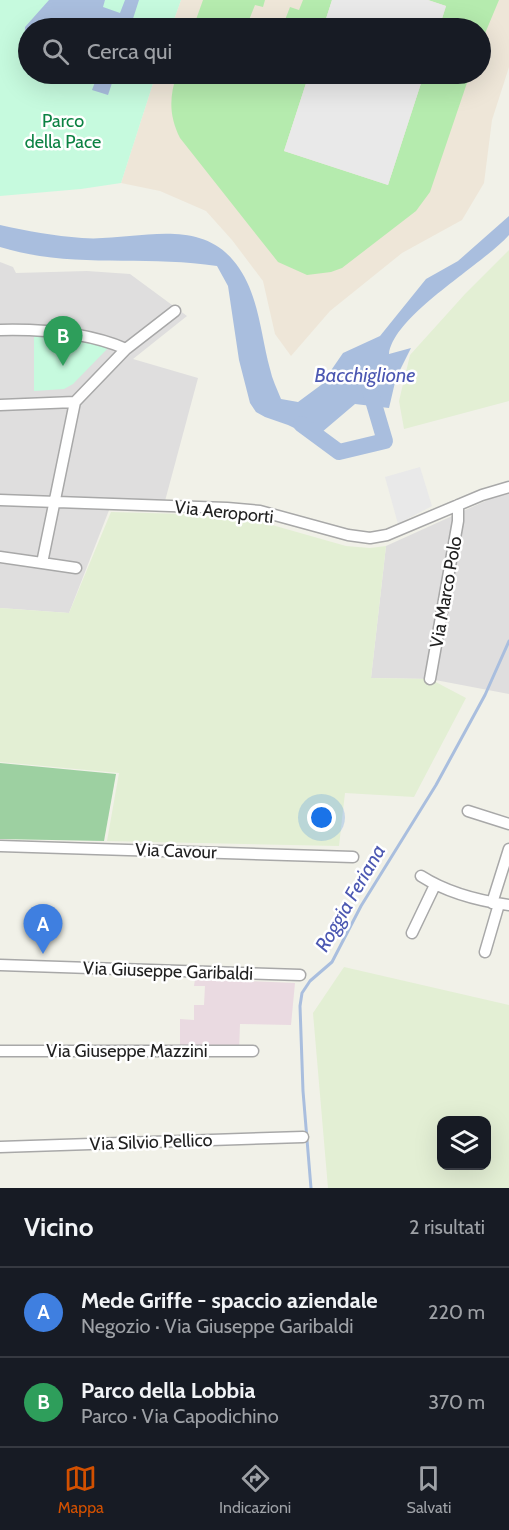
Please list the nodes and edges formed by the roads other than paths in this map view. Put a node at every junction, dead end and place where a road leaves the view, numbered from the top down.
1 (175, 312) dead end
2 (0, 330) edge
3 (126, 349) junction
4 (75, 402) junction
5 (0, 405) edge
6 (509, 487) edge
7 (0, 501) edge
8 (55, 502) junction
9 (458, 505) junction
10 (0, 557) edge
11 (42, 563) junction
12 (76, 568) dead end
13 (430, 680) dead end
14 (468, 811) dead end
15 (509, 824) edge
16 (0, 846) edge
17 (509, 849) edge
18 (352, 857) dead end
19 (421, 876) dead end
20 (435, 885) junction
21 (500, 904) edge
22 (412, 933) dead end
23 (485, 952) dead end
24 (0, 965) edge
25 (300, 975) dead end
26 (0, 1051) edge
27 (254, 1051) dead end
28 (303, 1137) dead end
29 (0, 1147) edge

1 - 3 street
2 - 3 street
3 - 4 street
4 - 5 street
4 - 8 street
6 - 9 street, Via Aeroporti
7 - 8 street, Via Aeroporti
8 - 9 street, Via Aeroporti
8 - 11 street
9 - 13 street, Via Marco Polo
10 - 11 street
11 - 12 street
14 - 15 street
16 - 18 street, Via Cavour
17 - 21 street
19 - 20 street
20 - 21 street
20 - 22 street
21 - 23 street
24 - 25 street, Via Giuseppe Garibaldi
26 - 27 street, Via Giuseppe Mazzini
28 - 29 street, Via Silvio Pellico

